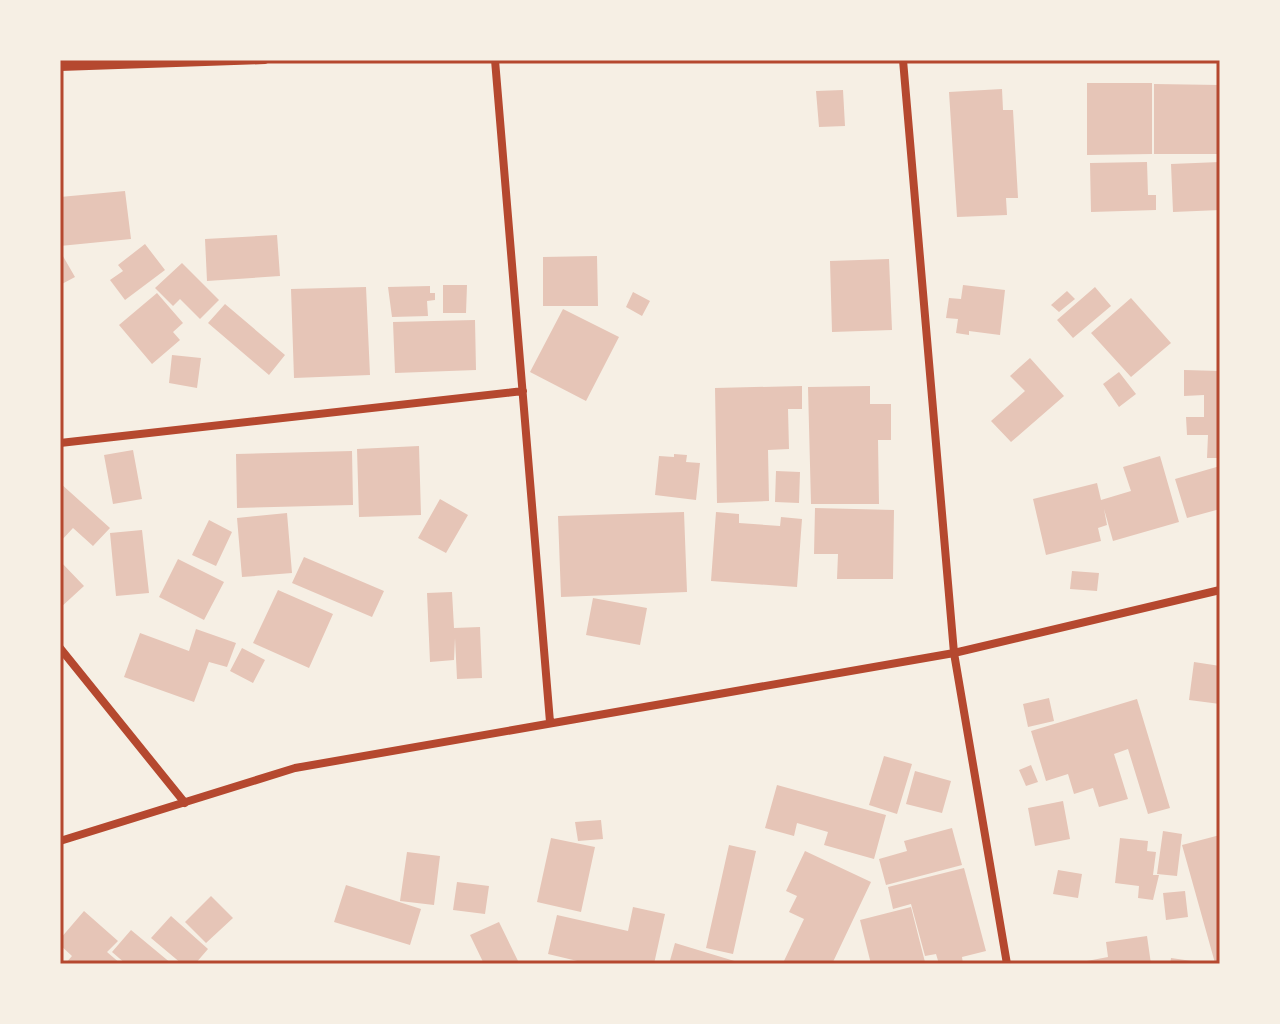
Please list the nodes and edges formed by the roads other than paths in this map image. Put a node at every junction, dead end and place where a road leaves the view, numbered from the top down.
1 (265, 60) edge
2 (495, 60) edge
3 (903, 60) edge
4 (60, 67) edge
5 (523, 391) junction
6 (60, 443) edge
7 (1220, 590) edge
8 (60, 648) edge
9 (954, 653) junction
10 (550, 722) junction
11 (185, 803) junction
12 (60, 841) edge
13 (1007, 964) edge

1 - 4 street
2 - 5 street
3 - 9 street
5 - 6 street
5 - 10 street
7 - 9 street
8 - 11 street
9 - 10 street
9 - 13 street
10 - 11 street
11 - 12 street

